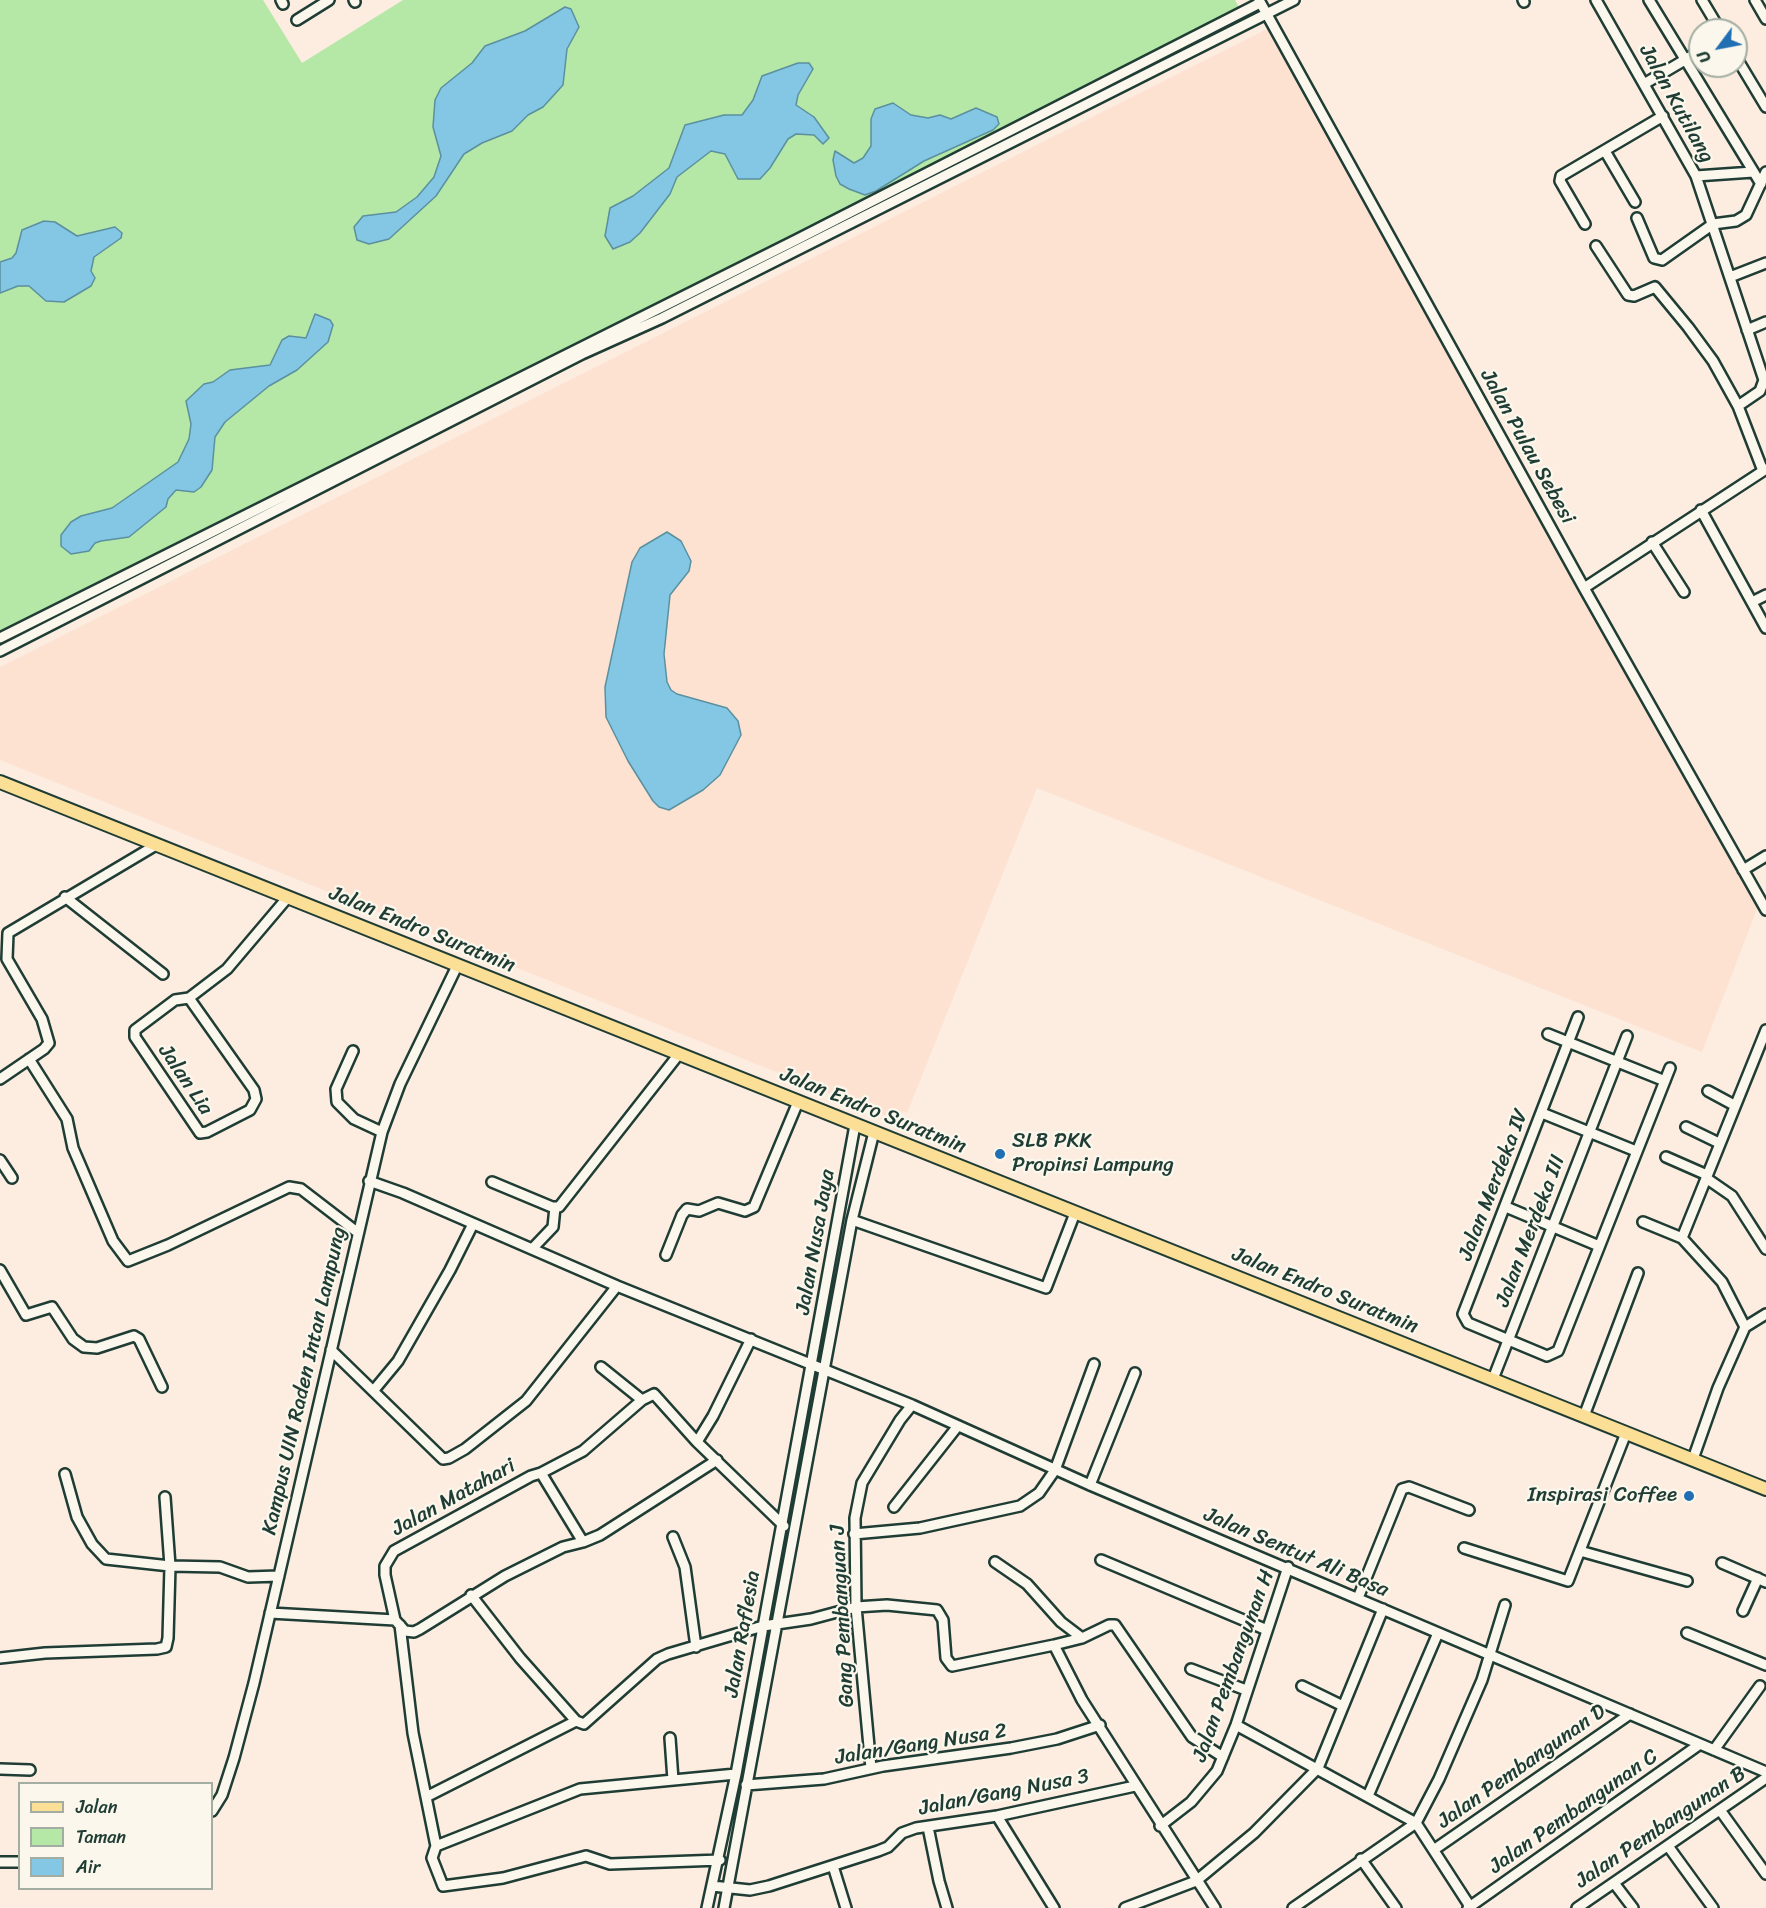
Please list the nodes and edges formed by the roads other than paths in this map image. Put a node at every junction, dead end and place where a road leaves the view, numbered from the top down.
1 (329, 0) edge
2 (1294, 0) edge
3 (1596, 0) edge
4 (1649, 0) edge
5 (1702, 0) edge
6 (1755, 0) edge
7 (1259, 1) edge
8 (1267, 15) junction
9 (1713, 18) edge
10 (1766, 18) edge
11 (297, 20) dead end
12 (1688, 58) edge
13 (1685, 60) junction
14 (1748, 77) edge
15 (1644, 84) junction
16 (1766, 106) edge
17 (1663, 116) junction
18 (1605, 151) junction
19 (1753, 172) junction
20 (1766, 172) edge
21 (1696, 176) junction
22 (1761, 184) junction
23 (1635, 202) dead end
24 (1636, 218) dead end
25 (1585, 224) dead end
26 (1713, 224) junction
27 (1596, 246) dead end
28 (1766, 263) edge
29 (1730, 277) junction
30 (1766, 322) edge
31 (1747, 330) junction
32 (1764, 368) edge
33 (1738, 406) junction
34 (1764, 470) edge
35 (1701, 510) junction
36 (1652, 542) junction
37 (1584, 588) junction
38 (1684, 592) dead end
39 (1766, 595) edge
40 (1752, 602) junction
41 (1766, 628) edge
42 (0, 638) edge
43 (0, 651) edge
44 (0, 782) edge
45 (156, 845) junction
46 (1766, 856) edge
47 (1743, 870) junction
48 (64, 897) junction
49 (288, 897) junction
50 (1766, 910) edge
51 (4, 935) edge
52 (9, 963) junction
53 (457, 966) junction
54 (0, 972) edge
55 (163, 974) dead end
56 (189, 998) junction
57 (1578, 1017) dead end
58 (1766, 1030) edge
59 (1548, 1034) dead end
60 (1627, 1036) dead end
61 (1569, 1041) junction
62 (353, 1051) dead end
63 (679, 1054) junction
64 (29, 1059) junction
65 (1617, 1061) junction
66 (1670, 1068) dead end
67 (0, 1079) edge
68 (1665, 1081) junction
69 (1708, 1091) dead end
70 (798, 1102) junction
71 (1734, 1106) junction
72 (1542, 1113) junction
73 (855, 1125) junction
74 (1686, 1127) dead end
75 (382, 1132) junction
76 (874, 1132) junction
77 (1588, 1133) junction
78 (1719, 1143) junction
79 (1636, 1151) junction
80 (1666, 1157) dead end
81 (0, 1160) edge
82 (1706, 1176) junction
83 (12, 1178) dead end
84 (369, 1181) junction
85 (492, 1182) dead end
86 (555, 1207) junction
87 (1506, 1207) junction
88 (1075, 1213) junction
89 (852, 1220) junction
90 (1643, 1222) dead end
91 (473, 1224) junction
92 (1552, 1228) junction
93 (357, 1232) junction
94 (1682, 1238) junction
95 (1599, 1246) junction
96 (532, 1249) junction
97 (1766, 1250) edge
98 (666, 1255) dead end
99 (0, 1270) edge
100 (1638, 1273) dead end
101 (617, 1286) junction
102 (1766, 1314) edge
103 (1745, 1327) junction
104 (751, 1339) junction
105 (1508, 1342) junction
106 (331, 1350) junction
107 (1094, 1364) dead end
108 (813, 1366) junction
109 (601, 1367) dead end
110 (824, 1369) junction
111 (1135, 1373) dead end
112 (1493, 1379) junction
113 (162, 1387) dead end
114 (374, 1390) junction
115 (642, 1400) junction
116 (912, 1406) junction
117 (1584, 1416) junction
118 (957, 1427) junction
119 (1626, 1432) junction
120 (697, 1442) junction
121 (1693, 1459) junction
122 (717, 1460) junction
123 (1055, 1470) junction
124 (541, 1473) junction
125 (65, 1474) dead end
126 (1090, 1485) junction
127 (1766, 1489) edge
128 (165, 1497) dead end
129 (894, 1507) dead end
130 (1469, 1510) dead end
131 (788, 1527) junction
132 (854, 1534) junction
133 (673, 1537) dead end
134 (583, 1542) junction
135 (1464, 1548) dead end
136 (1581, 1551) junction
137 (1101, 1560) dead end
138 (995, 1562) dead end
139 (1722, 1563) dead end
140 (170, 1566) junction
141 (1288, 1567) junction
142 (279, 1576) junction
143 (1762, 1580) edge
144 (1687, 1581) dead end
145 (471, 1595) junction
146 (1358, 1598) junction
147 (1505, 1605) dead end
148 (856, 1607) junction
149 (1383, 1609) junction
150 (1743, 1611) dead end
151 (270, 1613) junction
152 (398, 1623) junction
153 (769, 1625) junction
154 (1267, 1630) junction
155 (1438, 1633) junction
156 (1687, 1633) dead end
157 (1082, 1638) junction
158 (1054, 1646) junction
159 (696, 1647) junction
160 (1491, 1655) junction
161 (0, 1658) edge
162 (1766, 1665) edge
163 (1191, 1669) dead end
164 (1302, 1686) dead end
165 (1760, 1686) dead end
166 (1246, 1690) junction
167 (1343, 1706) junction
168 (1630, 1714) junction
169 (576, 1721) junction
170 (1100, 1725) junction
171 (1236, 1725) junction
172 (670, 1738) dead end
173 (1700, 1744) junction
174 (1713, 1750) junction
175 (1223, 1757) junction
176 (871, 1768) junction
177 (1317, 1768) junction
178 (0, 1769) edge
179 (30, 1770) dead end
180 (1766, 1772) edge
181 (736, 1774) junction
182 (1766, 1778) edge
183 (673, 1780) junction
184 (746, 1785) junction
185 (1135, 1786) junction
186 (1368, 1796) junction
187 (426, 1797) junction
188 (736, 1805) junction
189 (213, 1809) edge
190 (1720, 1810) junction
191 (997, 1816) junction
192 (1416, 1823) junction
193 (1160, 1826) junction
194 (928, 1827) junction
195 (436, 1846) junction
196 (1668, 1846) junction
197 (1435, 1849) junction
198 (1361, 1859) junction
199 (720, 1860) junction
200 (0, 1862) edge
201 (18, 1862) edge
202 (833, 1866) junction
203 (1766, 1874) edge
204 (1196, 1881) junction
205 (1614, 1883) junction
206 (714, 1886) junction
207 (727, 1888) junction
208 (1129, 1907) edge
209 (707, 1908) edge
210 (724, 1908) edge
211 (846, 1908) edge
212 (947, 1908) edge
213 (1054, 1908) edge
214 (1215, 1908) edge
215 (1293, 1908) edge
216 (1396, 1908) edge
217 (1470, 1908) edge
218 (1577, 1908) edge
219 (1633, 1908) edge
220 (1713, 1908) edge

1 - 11 street
2 - 8 street
3 - 15 street, Jalan Kutilang
4 - 13 street
5 - 9 street
6 - 10 street
7 - 8 street, Jalan Pulau Sebesi
7 - 42 street
8 - 37 street, Jalan Pulau Sebesi
8 - 43 street
12 - 13 street
13 - 15 street
13 - 19 street
14 - 16 street
15 - 17 street, Jalan Kutilang
17 - 18 street
17 - 21 street, Jalan Kutilang
18 - 23 street
18 - 25 street
19 - 21 street
19 - 22 street
20 - 22 street
21 - 26 street, Jalan Kutilang
22 - 26 street
24 - 26 street
26 - 29 street, Jalan Kutilang
27 - 33 street
28 - 29 street
29 - 31 street, Jalan Kutilang
30 - 31 street
31 - 32 street, Jalan Kutilang
32 - 33 street, Jalan Kutilang
33 - 34 street
34 - 35 street
35 - 36 street
35 - 40 street
36 - 37 street
36 - 38 street
37 - 47 street, Jalan Pulau Sebesi
39 - 40 street
40 - 41 street
44 - 45 main road, Jalan Endro Suratmin
45 - 48 street
45 - 49 main road, Jalan Endro Suratmin
46 - 47 street
47 - 50 street, Jalan Pulau Sebesi
48 - 51 street
48 - 55 street
49 - 53 main road, Jalan Endro Suratmin
49 - 56 street, Jalan Lia
51 - 52 street
52 - 54 street
52 - 64 street
53 - 63 main road, Jalan Endro Suratmin
53 - 75 street, Kampus UIN Raden Intan Lampung
56 - 56 street, Jalan Lia
57 - 61 street, Jalan Merdeka IV
58 - 71 street
59 - 61 street
60 - 65 street, Jalan Merdeka III
61 - 65 street
61 - 72 street, Jalan Merdeka IV
62 - 75 street
63 - 70 main road, Jalan Endro Suratmin
63 - 86 street
64 - 67 street
64 - 93 street
65 - 68 street
65 - 77 street, Jalan Merdeka III
66 - 68 street
68 - 79 street
69 - 71 street
70 - 73 main road, Jalan Endro Suratmin
70 - 98 street
71 - 78 street
72 - 77 street
72 - 87 street, Jalan Merdeka IV
73 - 76 main road, Jalan Endro Suratmin
73 - 108 street, Jalan Nusa Jaya
74 - 78 street
75 - 84 street, Kampus UIN Raden Intan Lampung
76 - 88 main road, Jalan Endro Suratmin
76 - 89 street, Jalan Nusa Jaya
77 - 79 street
77 - 92 street, Jalan Merdeka III
78 - 82 street
79 - 95 street
80 - 82 street
81 - 83 street
82 - 94 street
82 - 97 street
84 - 91 street, Jalan Sentut Ali Basa
84 - 93 street, Kampus UIN Raden Intan Lampung
85 - 86 street
86 - 96 street
87 - 92 street
87 - 105 street, Jalan Merdeka IV
88 - 89 street
88 - 112 main road, Jalan Endro Suratmin
89 - 110 street, Jalan Nusa Jaya
90 - 94 street
91 - 96 street, Jalan Sentut Ali Basa
91 - 114 street
92 - 95 street
92 - 105 street, Jalan Merdeka III
93 - 106 street, Kampus UIN Raden Intan Lampung
94 - 103 street
95 - 105 street
96 - 101 street, Jalan Sentut Ali Basa
99 - 113 street
100 - 117 street
101 - 104 street, Jalan Sentut Ali Basa
101 - 114 street
102 - 103 street
103 - 121 street
104 - 108 street, Jalan Sentut Ali Basa
104 - 120 street
105 - 112 street, Jalan Merdeka III
106 - 114 street
106 - 142 street, Kampus UIN Raden Intan Lampung
107 - 123 street
108 - 110 street, Jalan Sentut Ali Basa
108 - 131 street, Jalan Raflesia
109 - 115 street
110 - 116 street, Jalan Sentut Ali Basa
110 - 131 street, Jalan Raflesia
111 - 126 street
112 - 117 main road, Jalan Endro Suratmin
115 - 120 street
115 - 124 street
116 - 118 street, Jalan Sentut Ali Basa
116 - 132 street, Gang Pembanguan J
117 - 119 main road, Jalan Endro Suratmin
118 - 123 street, Jalan Sentut Ali Basa
118 - 129 street
119 - 121 main road, Jalan Endro Suratmin
119 - 136 street
120 - 122 street
121 - 127 main road, Jalan Endro Suratmin
122 - 131 street
122 - 134 street
123 - 126 street, Jalan Sentut Ali Basa
123 - 132 street
124 - 134 street, Jalan Matahari
124 - 152 street, Jalan Matahari
125 - 140 street
126 - 141 street, Jalan Sentut Ali Basa
128 - 140 street
130 - 146 street
131 - 153 street, Jalan Raflesia
132 - 148 street, Gang Pembanguan J
133 - 159 street
134 - 145 street
135 - 136 street
136 - 144 street
137 - 154 street
138 - 157 street
139 - 143 street
140 - 142 street
140 - 161 street
141 - 146 street, Jalan Sentut Ali Basa
141 - 154 street, Jalan Pembangunan H
142 - 151 street, Kampus UIN Raden Intan Lampung
143 - 150 street
145 - 152 street
145 - 169 street
146 - 149 street, Jalan Sentut Ali Basa
147 - 160 street
148 - 153 street
148 - 158 street
148 - 176 street, Gang Pembanguan J
149 - 155 street, Jalan Sentut Ali Basa
149 - 167 street
151 - 152 street
151 - 189 street, Kampus UIN Raden Intan Lampung
152 - 187 street, Jalan Matahari
153 - 159 street
153 - 181 street, Jalan Raflesia
153 - 184 street, Jalan Raflesia
154 - 166 street, Jalan Pembangunan H
155 - 160 street, Jalan Sentut Ali Basa
155 - 186 street
156 - 162 street
157 - 158 street
157 - 175 street
158 - 170 street
159 - 169 street
160 - 168 street, Jalan Sentut Ali Basa
160 - 192 street
163 - 166 street
164 - 167 street
165 - 174 street
166 - 171 street, Jalan Pembangunan H
167 - 177 street
168 - 173 street, Jalan Sentut Ali Basa
168 - 197 street, Jalan Pembangunan D
169 - 187 street
170 - 176 street, Jalan/Gang Nusa 2
170 - 185 street
171 - 175 street, Jalan Pembangunan H
171 - 177 street
172 - 183 street
173 - 174 street, Jalan Sentut Ali Basa
173 - 217 street, Jalan Pembangunan C
174 - 180 street, Jalan Sentut Ali Basa
175 - 193 street, Jalan Pembangunan H
176 - 184 street, Jalan/Gang Nusa 2
177 - 186 street
177 - 204 street
178 - 179 street
181 - 183 street
181 - 188 street, Jalan Raflesia
182 - 190 street, Jalan Pembangunan B
183 - 195 street
184 - 188 street, Jalan Raflesia
185 - 191 street, Jalan/Gang Nusa 3
185 - 193 street
186 - 192 street
187 - 195 street, Jalan Matahari
188 - 199 street, Jalan Raflesia
188 - 207 street, Jalan Raflesia
190 - 196 street, Jalan Pembangunan B
190 - 203 street
191 - 194 street, Jalan/Gang Nusa 3
191 - 213 street
192 - 197 street
192 - 198 street
193 - 204 street
194 - 202 street, Jalan/Gang Nusa 3
194 - 212 street
195 - 199 street, Jalan Matahari
196 - 205 street, Jalan Pembangunan B
196 - 220 street
197 - 217 street
198 - 215 street
198 - 216 street
199 - 206 street, Jalan Raflesia
200 - 201 street
202 - 207 street, Jalan/Gang Nusa 3
202 - 211 street
204 - 208 street
204 - 214 street
205 - 218 street, Jalan Pembangunan B
205 - 219 street
206 - 207 street, Jalan/Gang Nusa 3
206 - 209 street, Jalan Raflesia
207 - 210 street, Jalan Raflesia

